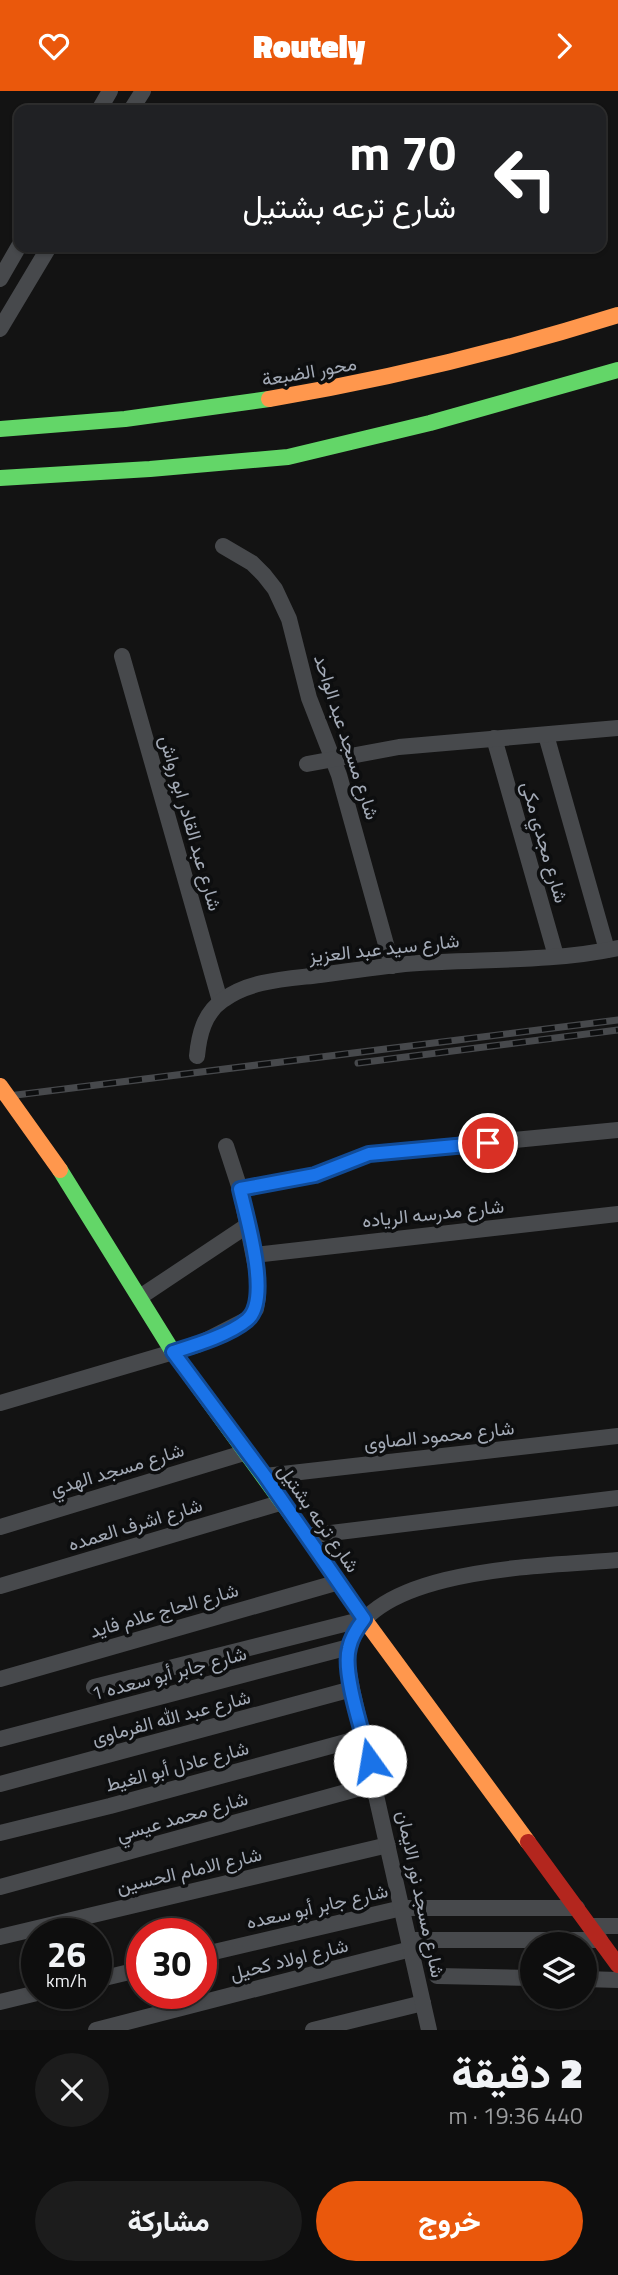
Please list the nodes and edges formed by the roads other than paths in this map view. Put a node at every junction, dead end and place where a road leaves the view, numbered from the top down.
1 (16, 252) edge
2 (46, 252) edge
3 (0, 279) edge
4 (618, 315) edge
5 (0, 329) edge
6 (618, 370) edge
7 (0, 429) edge
8 (0, 478) edge
9 (223, 545) dead end
10 (122, 656) dead end
11 (618, 728) edge
12 (546, 735) junction
13 (494, 738) junction
14 (334, 758) junction
15 (307, 764) dead end
16 (613, 949) edge
17 (556, 956) junction
18 (391, 966) junction
19 (220, 1001) junction
20 (197, 1056) dead end
21 (0, 1086) edge
22 (618, 1130) edge
23 (226, 1146) dead end
24 (240, 1189) junction
25 (618, 1214) edge
26 (248, 1224) junction
27 (254, 1255) junction
28 (140, 1297) junction
29 (173, 1352) junction
30 (0, 1403) edge
31 (618, 1436) edge
32 (247, 1451) junction
33 (265, 1476) junction
34 (618, 1499) edge
35 (283, 1502) junction
36 (0, 1527) edge
37 (306, 1536) junction
38 (618, 1560) edge
39 (339, 1582) junction
40 (0, 1586) edge
41 (364, 1619) junction
42 (349, 1647) junction
43 (0, 1679) edge
44 (94, 1687) dead end
45 (352, 1689) junction
46 (364, 1737) junction
47 (0, 1739) edge
48 (0, 1784) edge
49 (375, 1784) junction
50 (0, 1833) edge
51 (388, 1845) junction
52 (0, 1887) edge
53 (402, 1908) junction
54 (577, 1908) junction
55 (590, 1926) junction
56 (618, 1926) edge
57 (0, 1937) edge
58 (600, 1941) junction
59 (410, 1944) junction
60 (217, 1951) edge
61 (618, 1965) edge
62 (437, 1976) dead end
63 (520, 1978) edge
64 (597, 1979) edge
65 (618, 1980) edge
66 (21, 1997) edge
67 (0, 2002) edge
68 (424, 2003) junction
69 (96, 2030) edge
70 (313, 2030) edge
71 (429, 2030) edge

1 - 3 street
2 - 5 street
4 - 7 main road, محور الضبعة
6 - 8 main road
9 - 14 street, شارع مسجد عبد الواحد
10 - 19 street, شارع عبد القادر ابو رواش
11 - 12 street
12 - 13 street
12 - 16 street
13 - 14 street
13 - 17 street, شارع مجدي مكى
14 - 15 street
14 - 18 street, شارع مسجد عبد الواحد
16 - 17 street, شارع سيد عبد العزيز
17 - 18 street, شارع سيد عبد العزيز
18 - 19 street, شارع سيد عبد العزيز
19 - 20 street
21 - 28 main road, شارع ترعه بشتيل, bridge
22 - 24 street
23 - 24 street
24 - 26 street
25 - 27 street, شارع مدرسه الرياده
26 - 27 street
26 - 28 street
27 - 29 street
28 - 29 main road, شارع ترعه بشتيل
29 - 30 street
29 - 32 main road, شارع ترعه بشتيل
31 - 33 street, شارع محمود الصاوى
32 - 33 main road, شارع ترعه بشتيل
32 - 36 street, شارع مسجد الهدي
33 - 35 main road, شارع ترعه بشتيل
34 - 37 street
35 - 37 main road, شارع ترعه بشتيل
35 - 40 street, شارع اشرف العمده
37 - 39 main road, شارع ترعه بشتيل
38 - 41 street
39 - 41 main road, شارع ترعه بشتيل
39 - 43 street, شارع الحاج علام فايد
41 - 42 street
41 - 44 street
41 - 54 main road, شارع ترعه بشتيل
42 - 45 street, شارع مسجد نور الايمان
42 - 47 street, شارع جابر أبو سعده 1
45 - 46 street, شارع مسجد نور الايمان
45 - 48 street, شارع عبد الله الفرماوى
46 - 49 street, شارع مسجد نور الايمان
46 - 50 street, شارع عادل أبو الغيط
49 - 51 street, شارع مسجد نور الايمان
49 - 52 street, شارع محمد عيسي
51 - 53 street, شارع مسجد نور الايمان
51 - 57 street, شارع الامام الحسين
53 - 54 street, شارع جابر أبو سعده
53 - 59 street, شارع مسجد نور الايمان
53 - 60 street, شارع جابر أبو سعده
54 - 55 main road, شارع ترعه بشتيل
55 - 56 street
55 - 58 main road, شارع ترعه بشتيل
58 - 59 street, شارع اولاد كحيل
58 - 61 main road, شارع ترعه بشتيل
59 - 68 street, شارع مسجد نور الايمان
59 - 69 street, شارع اولاد كحيل
62 - 63 street
64 - 65 street
66 - 67 street
68 - 70 street
68 - 71 street, شارع مسجد نور الايمان

